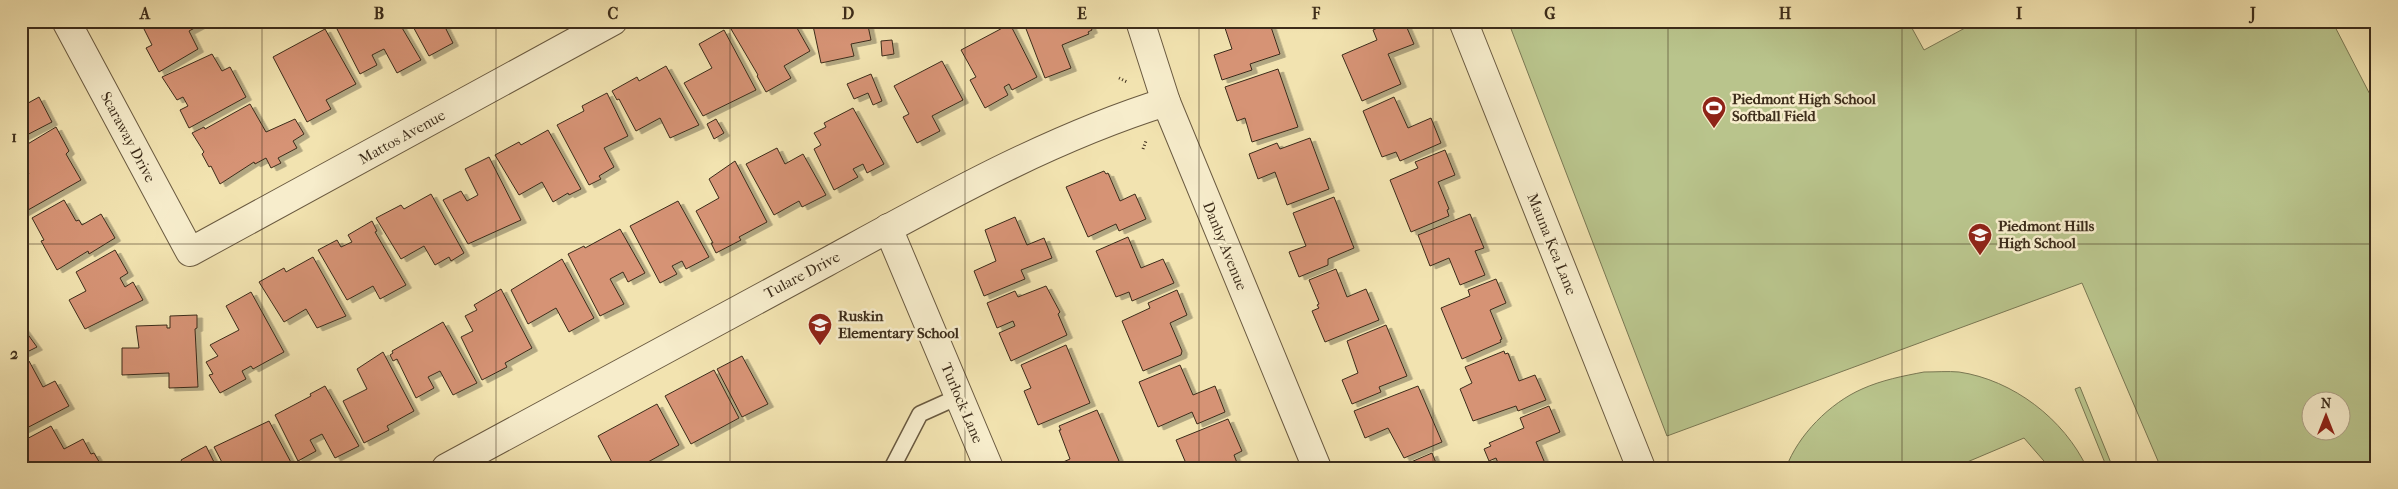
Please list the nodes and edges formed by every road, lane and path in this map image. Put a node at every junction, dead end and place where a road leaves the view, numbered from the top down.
1 (66, 21) edge
2 (613, 21) edge
3 (1140, 21) edge
4 (1463, 21) edge
5 (1119, 78) dead end
6 (1127, 82) dead end
7 (1166, 102) junction
8 (1146, 140) dead end
9 (1143, 149) dead end
10 (888, 228) junction
11 (190, 252) joint
12 (960, 396) junction
13 (446, 468) edge
14 (892, 468) edge
15 (989, 468) edge
16 (1316, 468) edge
17 (1641, 468) edge

1 - 11 street, Scaraway Drive
2 - 11 street, Mattos Avenue
3 - 7 street, Danby Avenue
4 - 17 street, Mauna Kea Lane
5 - 6 path
7 - 10 street, Tulare Drive
7 - 16 street, Danby Avenue
8 - 9 path
10 - 12 street, Turlock Lane
10 - 13 street, Tulare Drive
12 - 14 lane
12 - 15 street, Turlock Lane

